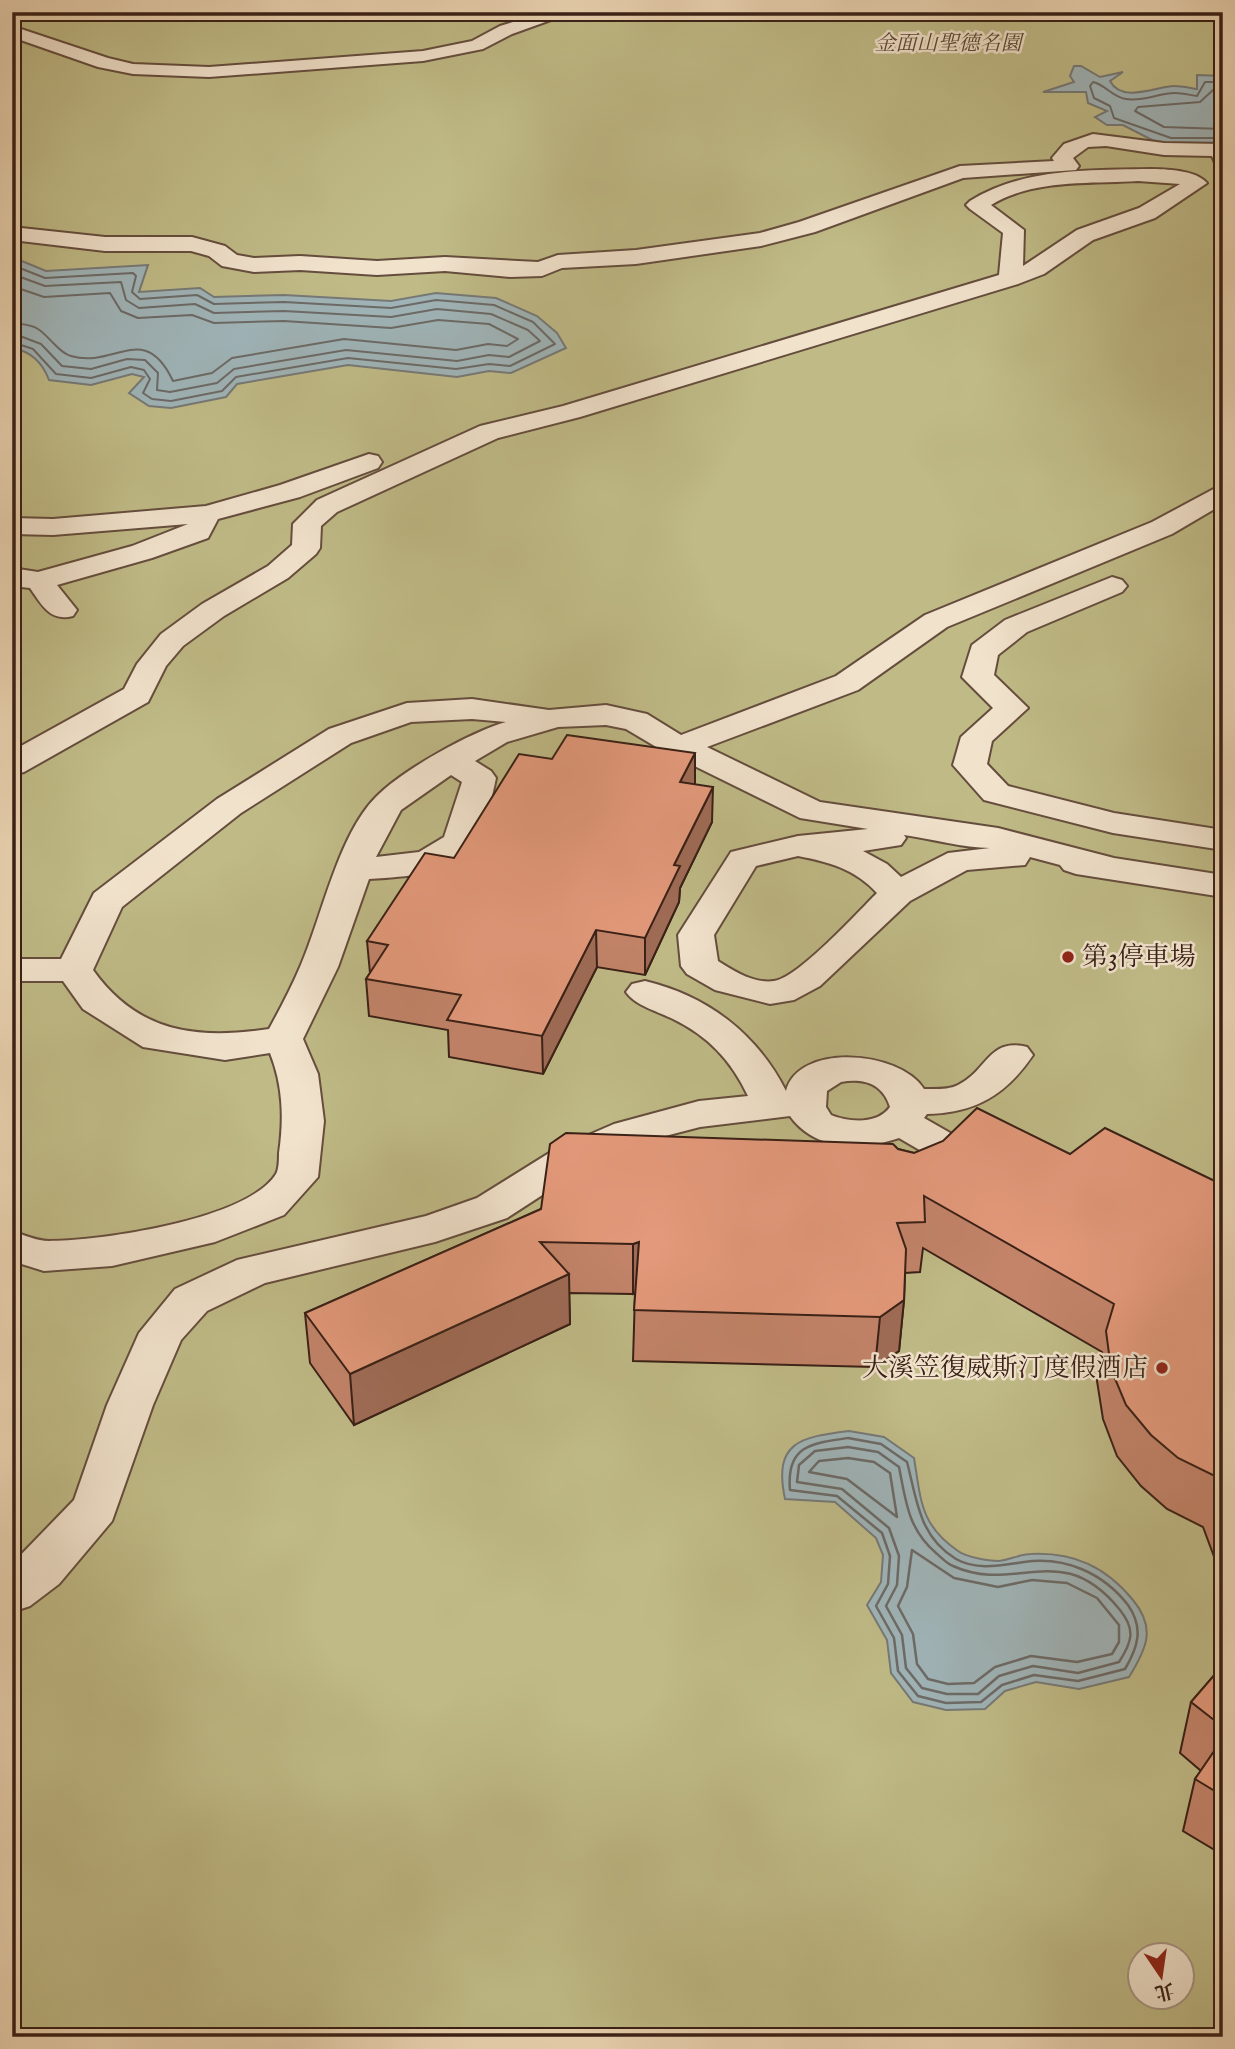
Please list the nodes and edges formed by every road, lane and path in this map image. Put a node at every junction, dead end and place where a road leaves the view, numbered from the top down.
1 (565, 12) edge
2 (12, 31) edge
3 (1222, 150) edge
4 (1223, 161) edge
5 (1223, 182) edge
6 (1197, 183) junction
7 (12, 233) edge
8 (1010, 279) junction
9 (489, 432) junction
10 (1223, 492) edge
11 (207, 514) junction
12 (12, 526) edge
13 (26, 579) edge
14 (1112, 586) dead end
15 (62, 610) dead end
16 (556, 718) junction
17 (681, 746) junction
18 (451, 761) junction
19 (12, 765) edge
20 (998, 838) junction
21 (1223, 840) edge
22 (798, 846) junction
23 (1101, 865) junction
24 (354, 869) junction
25 (1223, 886) edge
26 (897, 893) junction
27 (12, 970) edge
28 (74, 970) junction
29 (645, 992) dead end
30 (284, 1039) junction
31 (1013, 1055) dead end
32 (788, 1103) junction
33 (905, 1112) junction
34 (909, 1185) edge
35 (12, 1246) edge
36 (12, 1592) edge

1 - 2 street
3 - 4 street
3 - 7 street
5 - 6 street
6 - 8 street
6 - 8 street
8 - 9 street
9 - 11 street
9 - 19 street
10 - 17 street
11 - 12 street
11 - 13 street
13 - 15 street
14 - 21 street
16 - 17 street
16 - 18 street
16 - 28 street
17 - 20 street
18 - 24 street
18 - 24 street
20 - 22 street
20 - 23 street
22 - 26 street
22 - 26 street
23 - 25 street
23 - 26 street
24 - 30 street
27 - 28 street
28 - 30 street
29 - 32 street
30 - 35 street
31 - 33 street
32 - 33 street
32 - 33 street
32 - 36 street
33 - 34 street

